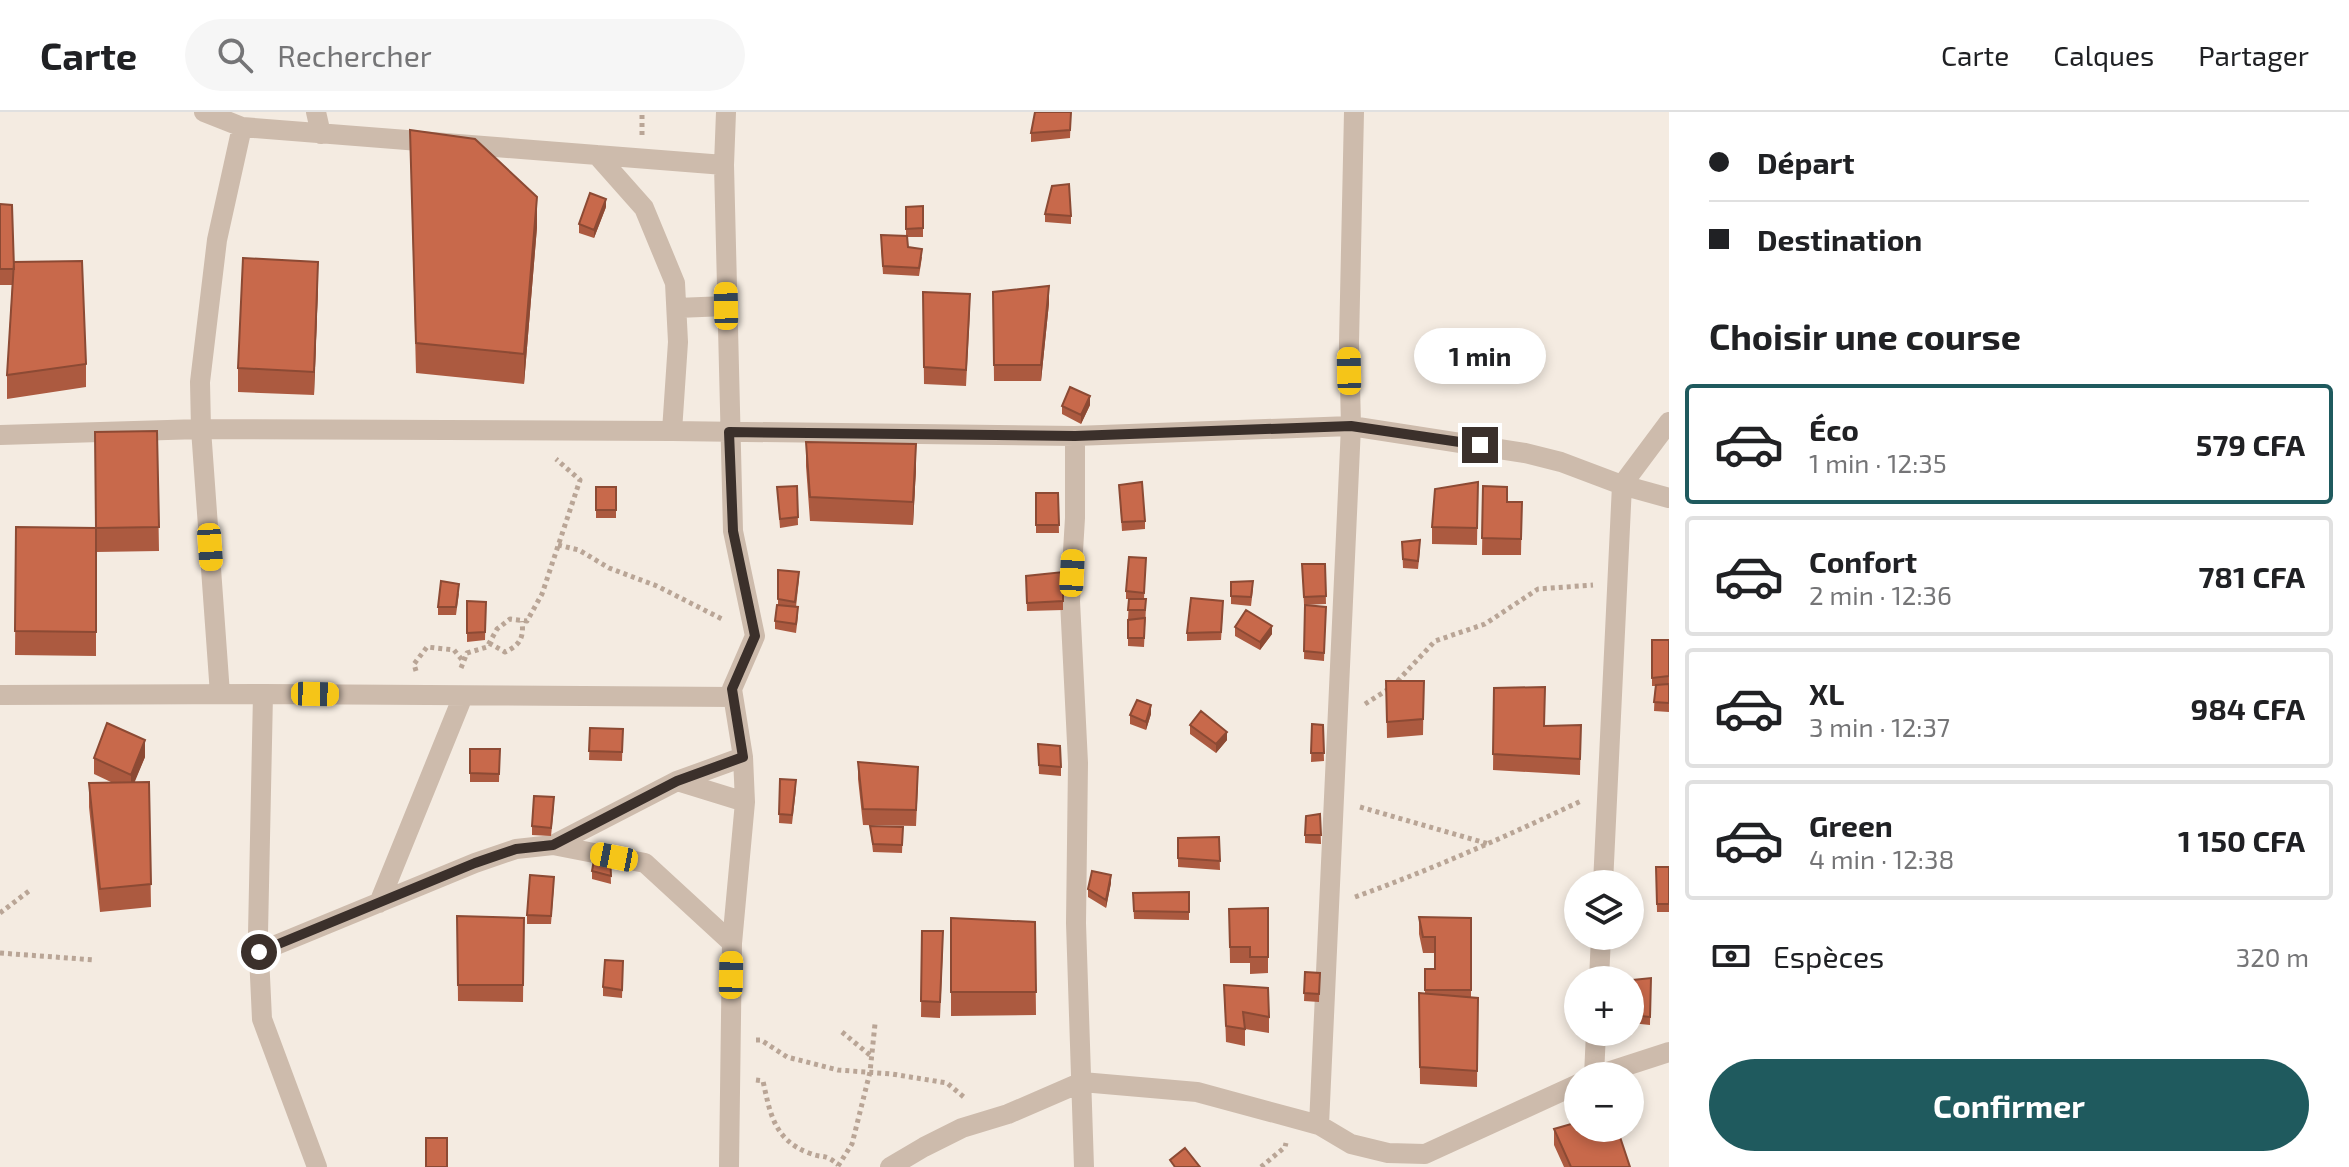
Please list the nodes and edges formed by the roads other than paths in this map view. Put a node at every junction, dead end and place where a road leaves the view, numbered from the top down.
1 (316, 112) edge
2 (726, 112) edge
3 (1354, 112) edge
4 (212, 114) edge
5 (242, 127) junction
6 (321, 134) junction
7 (597, 155) junction
8 (724, 165) junction
9 (726, 306) junction
10 (677, 308) junction
11 (1669, 422) edge
12 (1351, 426) junction
13 (201, 429) junction
14 (672, 431) junction
15 (729, 432) junction
16 (0, 435) edge
17 (1075, 436) junction
18 (1622, 485) junction
19 (1669, 498) edge
20 (220, 694) junction
21 (263, 694) junction
22 (0, 695) edge
23 (463, 696) junction
24 (733, 697) junction
25 (743, 757) junction
26 (677, 781) junction
27 (745, 802) junction
28 (553, 845) junction
29 (1604, 870) edge
30 (379, 903) junction
31 (732, 943) junction
32 (259, 952) junction
33 (1669, 1052) edge
34 (1638, 1062) edge
35 (1082, 1082) junction
36 (1564, 1090) edge
37 (1319, 1125) junction
38 (317, 1167) edge
39 (729, 1167) edge
40 (890, 1167) edge
41 (1084, 1167) edge

1 - 6 street
2 - 8 street
3 - 12 street
4 - 5 street
5 - 6 street
5 - 13 street
6 - 7 street
7 - 8 street
7 - 10 street
8 - 9 street
9 - 10 street
9 - 15 street
10 - 14 street
11 - 18 street
12 - 17 street
12 - 18 street
12 - 37 street
13 - 14 street
13 - 16 street
13 - 20 street
14 - 15 street
15 - 17 street
15 - 24 street
17 - 35 street
18 - 19 street
18 - 29 street
20 - 21 street
20 - 22 street
21 - 23 street
21 - 32 street
23 - 24 street
23 - 30 street
24 - 25 street
25 - 26 street
25 - 27 street
26 - 27 street
26 - 28 street
27 - 31 street
28 - 30 street
28 - 31 street
30 - 32 street
31 - 39 street
32 - 38 street
33 - 34 street
35 - 37 street
35 - 40 street
35 - 41 street
36 - 37 street

